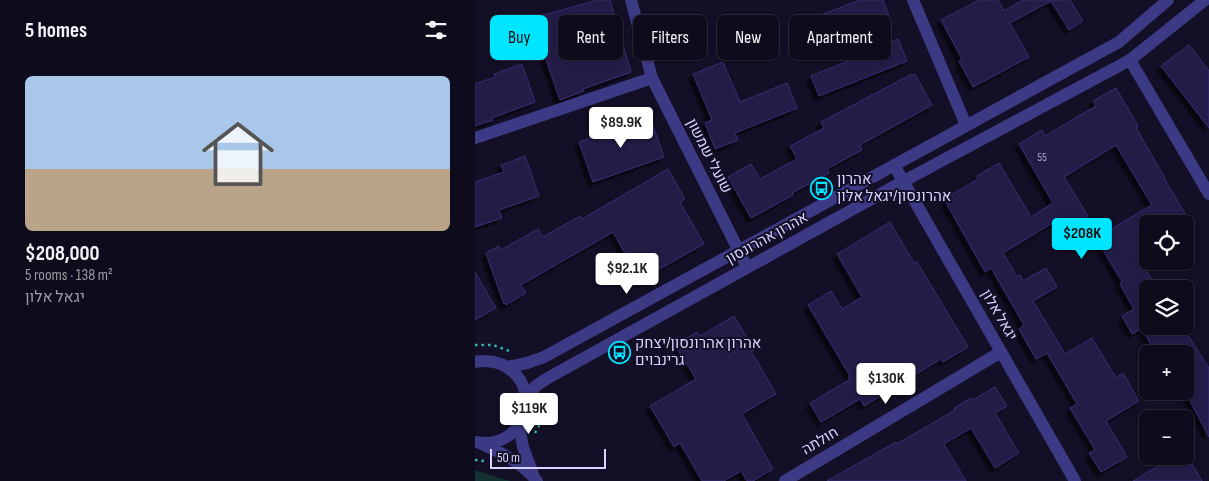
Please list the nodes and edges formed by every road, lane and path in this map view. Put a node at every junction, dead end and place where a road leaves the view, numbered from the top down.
1 (631, 0) edge
2 (913, 0) edge
3 (1168, 0) edge
4 (1205, 0) edge
5 (1130, 60) junction
6 (651, 78) junction
7 (966, 125) junction
8 (475, 138) edge
9 (894, 165) junction
10 (904, 181) junction
11 (1209, 194) edge
12 (737, 250) junction
13 (747, 267) junction
14 (1001, 352) junction
15 (476, 361) edge
16 (507, 367) junction
17 (526, 399) junction
18 (519, 426) junction
19 (478, 443) edge
20 (536, 480) edge
21 (785, 481) edge
22 (1075, 481) edge

1 - 6 street, שועלי שמשון
2 - 7 street
3 - 7 street, אהרון אהרונסון
4 - 5 street, אהרון אהרונסון
5 - 10 street, אהרון אהרונסון
5 - 11 street
6 - 8 street
6 - 12 street, שועלי שמשון
7 - 9 street, אהרון אהרונסון
9 - 10 street, יגאל אלון
9 - 12 street, אהרון אהרונסון
10 - 13 street, אהרון אהרונסון
10 - 14 street, יגאל אלון
12 - 13 street, שועלי שמשון
12 - 16 street, אהרון אהרונסון
13 - 17 street, אהרון אהרונסון
14 - 21 street, חולתה
14 - 22 street, יגאל אלון
15 - 16 street
16 - 17 street
17 - 18 street
18 - 19 street
18 - 20 street
19 - 20 street

